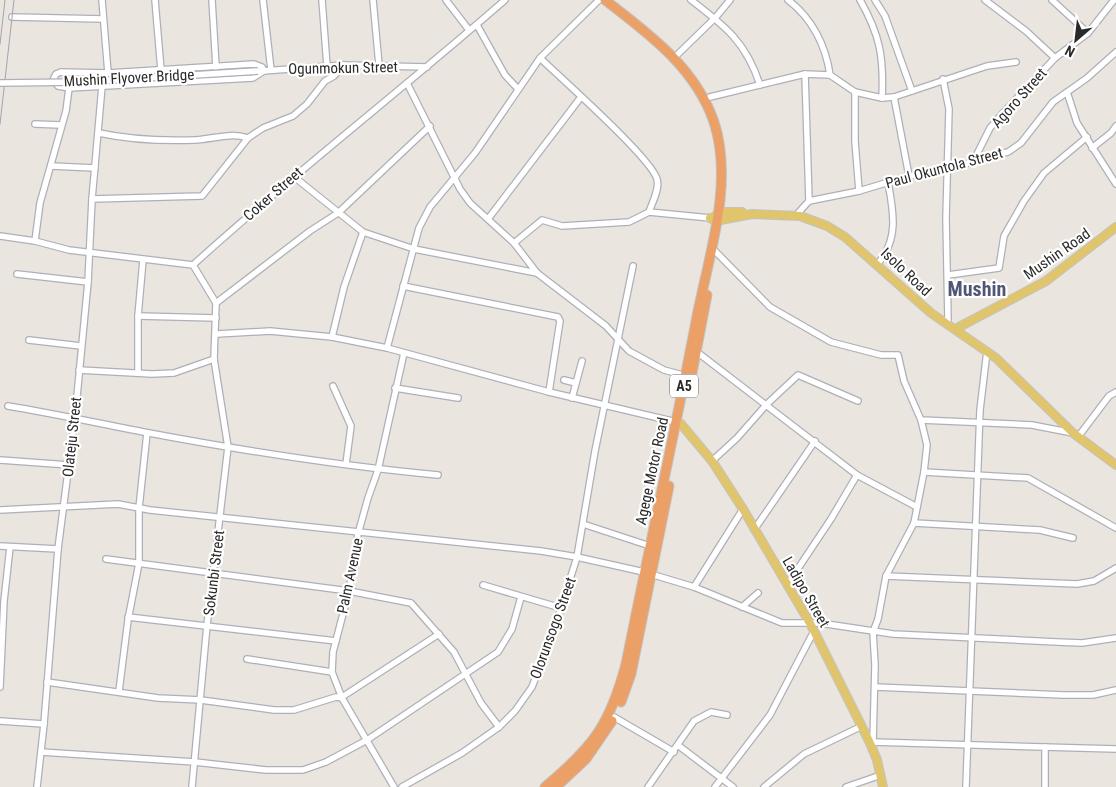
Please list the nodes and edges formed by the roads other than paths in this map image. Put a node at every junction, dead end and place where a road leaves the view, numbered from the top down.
1 (102, 0) edge
2 (155, 0) edge
3 (212, 0) edge
4 (264, 0) edge
5 (322, 0) edge
6 (373, 0) edge
7 (446, 0) edge
8 (505, 0) edge
9 (599, 0) edge
10 (605, 0) edge
11 (614, 0) edge
12 (691, 0) edge
13 (730, 0) edge
14 (788, 0) edge
15 (860, 0) edge
16 (875, 0) edge
17 (985, 0) edge
18 (1052, 0) edge
19 (1114, 0) edge
20 (12, 17) dead end
21 (716, 18) junction
22 (103, 19) junction
23 (888, 24) junction
24 (477, 25) junction
25 (875, 27) junction
26 (469, 30) junction
27 (1088, 33) junction
28 (1116, 52) edge
29 (678, 54) junction
30 (540, 58) junction
31 (1054, 58) junction
32 (1016, 62) dead end
33 (344, 65) junction
34 (379, 65) junction
35 (327, 66) junction
36 (216, 67) junction
37 (427, 67) junction
38 (161, 70) junction
39 (265, 70) junction
40 (108, 73) junction
41 (805, 74) junction
42 (830, 75) junction
43 (942, 79) junction
44 (0, 83) edge
45 (407, 83) junction
46 (760, 85) junction
47 (102, 86) junction
48 (69, 88) junction
49 (518, 89) junction
50 (912, 91) junction
51 (855, 92) junction
52 (1067, 92) junction
53 (581, 97) junction
54 (710, 97) junction
55 (894, 97) junction
56 (882, 98) junction
57 (35, 124) dead end
58 (61, 125) junction
59 (430, 126) junction
60 (1116, 126) edge
61 (99, 133) junction
62 (1086, 137) junction
63 (248, 138) junction
64 (1092, 148) junction
65 (974, 160) junction
66 (50, 166) junction
67 (95, 168) junction
68 (948, 169) junction
69 (293, 176) junction
70 (454, 176) junction
71 (909, 176) junction
72 (888, 182) junction
73 (1116, 184) edge
74 (860, 191) junction
75 (92, 199) junction
76 (809, 201) junction
77 (649, 212) junction
78 (799, 212) junction
79 (338, 213) junction
80 (717, 217) junction
81 (488, 219) junction
82 (1116, 227) edge
83 (362, 232) junction
84 (0, 236) edge
85 (35, 241) junction
86 (514, 243) junction
87 (414, 249) junction
88 (715, 251) junction
89 (90, 253) junction
90 (143, 260) junction
91 (880, 261) junction
92 (193, 265) junction
93 (634, 266) dead end
94 (17, 274) dead end
95 (537, 274) junction
96 (948, 275) junction
97 (88, 282) junction
98 (403, 286) junction
99 (216, 303) junction
100 (138, 316) junction
101 (216, 318) junction
102 (948, 320) junction
103 (959, 327) junction
104 (216, 334) junction
105 (332, 337) junction
106 (618, 339) junction
107 (29, 340) dead end
108 (81, 346) junction
109 (387, 348) junction
110 (987, 351) junction
111 (697, 352) junction
112 (404, 353) junction
113 (214, 359) junction
114 (582, 361) dead end
115 (79, 370) junction
116 (138, 373) junction
117 (686, 376) junction
118 (564, 380) dead end
119 (576, 383) junction
120 (332, 386) dead end
121 (395, 388) junction
122 (549, 392) junction
123 (1116, 392) edge
124 (458, 398) dead end
125 (572, 398) junction
126 (858, 401) dead end
127 (767, 404) junction
128 (8, 406) dead end
129 (605, 406) junction
130 (75, 416) junction
131 (921, 420) junction
132 (980, 421) junction
133 (678, 423) junction
134 (147, 433) junction
135 (1077, 433) junction
136 (815, 442) junction
137 (228, 447) junction
138 (1116, 459) edge
139 (0, 460) edge
140 (712, 461) junction
141 (346, 464) junction
142 (1116, 465) edge
143 (69, 466) junction
144 (378, 470) junction
145 (924, 472) junction
146 (977, 474) junction
147 (438, 475) dead end
148 (857, 475) junction
149 (917, 507) junction
150 (64, 508) junction
151 (139, 508) junction
152 (743, 509) junction
153 (0, 510) edge
154 (221, 517) junction
155 (914, 523) junction
156 (583, 524) junction
157 (976, 527) junction
158 (1116, 528) edge
159 (754, 530) junction
160 (358, 534) junction
161 (1073, 538) dead end
162 (0, 546) edge
163 (650, 546) junction
164 (10, 547) junction
165 (58, 549) junction
166 (577, 557) junction
167 (106, 559) dead end
168 (139, 562) junction
169 (1116, 568) edge
170 (213, 572) junction
171 (648, 573) junction
172 (886, 576) junction
173 (974, 581) junction
174 (483, 585) dead end
175 (787, 585) junction
176 (694, 587) junction
177 (349, 591) junction
178 (758, 593) dead end
179 (522, 598) junction
180 (2, 601) edge
181 (742, 607) junction
182 (561, 608) junction
183 (128, 617) junction
184 (207, 625) junction
185 (812, 628) junction
186 (873, 632) junction
187 (439, 634) junction
188 (971, 636) junction
189 (1116, 638) edge
190 (336, 641) junction
191 (247, 659) dead end
192 (332, 672) junction
193 (467, 673) junction
194 (47, 682) junction
195 (0, 687) edge
196 (875, 687) junction
197 (970, 690) junction
198 (1116, 690) edge
199 (119, 691) junction
200 (342, 698) junction
201 (201, 700) junction
202 (727, 715) dead end
203 (614, 717) junction
204 (0, 721) edge
205 (44, 724) junction
206 (499, 726) junction
207 (862, 726) junction
208 (367, 740) junction
209 (872, 742) junction
210 (968, 745) junction
211 (678, 746) junction
212 (1045, 748) junction
213 (1116, 749) edge
214 (41, 752) junction
215 (674, 752) junction
216 (195, 762) junction
217 (881, 775) junction
218 (721, 779) junction
219 (37, 787) edge
220 (192, 787) edge
221 (394, 787) edge
222 (402, 787) edge
223 (545, 787) edge
224 (556, 787) edge
225 (648, 787) edge
226 (715, 787) edge
227 (733, 787) edge
228 (764, 787) edge
229 (846, 787) edge
230 (883, 787) edge
231 (966, 787) edge
232 (1044, 787) edge

1 - 22 street
2 - 38 street
3 - 36 street
4 - 39 street
5 - 35 street
6 - 34 street
7 - 26 street
8 - 24 street, Coker Street
9 - 30 street
10 - 80 highway, Agege Motor Road / A5
11 - 29 highway, Agege Motor Road / A5
12 - 21 street
13 - 21 street
14 - 42 street
15 - 25 street
16 - 23 street
17 - 31 street
18 - 27 street
19 - 27 street, Agoro Street
20 - 22 street
21 - 29 street
21 - 46 street
22 - 40 street
23 - 25 street
23 - 50 street
24 - 26 street, Coker Street
24 - 49 street
25 - 56 street
26 - 37 street, Coker Street
27 - 31 street, Agoro Street
28 - 52 street, Paul Okuntola Street
29 - 54 highway, Agege Motor Road / A5
30 - 49 street
30 - 53 street
31 - 65 street, Agoro Street
32 - 43 street
33 - 34 street, Ogunmokun Street
33 - 35 street, Ogunmokun Street
33 - 63 street
34 - 37 street, Ogunmokun Street
35 - 39 street, Ogunmokun Street
36 - 38 street
36 - 39 street
37 - 45 street, Coker Street
38 - 40 street
39 - 44 street, Mushin Flyover Bridge, bridge
39 - 47 street
40 - 48 street
41 - 42 street
41 - 46 street
41 - 76 street
42 - 51 street
43 - 50 street
43 - 68 street
45 - 59 street
45 - 69 street, Coker Street
46 - 54 street
47 - 48 street
47 - 61 street, Olateju Street
48 - 58 street
49 - 70 street
50 - 55 street
51 - 56 street
51 - 74 street
52 - 62 street
52 - 65 street, Paul Okuntola Street
53 - 77 street
53 - 81 street
54 - 80 highway, Agege Motor Road / A5
55 - 56 street
55 - 71 street
57 - 58 street
58 - 66 street
59 - 70 street
59 - 79 street
60 - 64 street
61 - 63 street
61 - 67 street, Olateju Street
62 - 64 street
62 - 96 street
63 - 75 street
64 - 73 street
65 - 68 street, Paul Okuntola Street
66 - 67 street
66 - 85 street
67 - 75 street, Olateju Street
68 - 71 street, Paul Okuntola Street
68 - 96 street
69 - 79 street
69 - 92 street, Coker Street
70 - 81 street
70 - 87 street
71 - 72 street, Paul Okuntola Street
72 - 74 street, Paul Okuntola Street
72 - 91 street
74 - 76 street, Paul Okuntola Street
75 - 89 street, Olateju Street
76 - 78 street
77 - 80 street
77 - 86 street
78 - 80 main road, Isolo Road
78 - 91 main road, Isolo Road
79 - 83 street
79 - 99 street
80 - 88 highway, Agege Motor Road / A5
80 - 110 main road, Isolo Road
80 - 117 highway, Agege Motor Road / A5
81 - 86 street
82 - 103 main road, Mushin Road
83 - 87 street
83 - 105 street
84 - 85 street
85 - 89 street
86 - 95 street
87 - 95 street
87 - 98 street
88 - 111 highway, Agege Motor Road / A5
88 - 131 street
89 - 90 street
89 - 97 street, Olateju Street
90 - 92 street
90 - 100 street
91 - 102 main road, Isolo Road
92 - 99 street
93 - 106 street, Olorunsogo Street
94 - 97 street
95 - 106 street
96 - 102 street
97 - 108 street, Olateju Street
98 - 109 street
98 - 122 street
99 - 101 street, Sokunbi Street
100 - 101 street
100 - 116 street
101 - 104 street, Sokunbi Street
102 - 103 main road, Isolo Road
103 - 135 main road, Isolo Road
104 - 105 street
104 - 113 street, Sokunbi Street
105 - 109 street
106 - 117 street
106 - 129 street, Olorunsogo Street
107 - 108 street
108 - 115 street, Olateju Street
109 - 112 street
110 - 132 street
110 - 135 main road, Isolo Road
111 - 127 street
111 - 133 highway, Agege Motor Road / A5
112 - 121 street, Palm Avenue
112 - 122 street
113 - 116 street
113 - 137 street, Sokunbi Street
114 - 119 street
115 - 116 street
115 - 130 street, Olateju Street
117 - 133 highway, Agege Motor Road / A5
118 - 119 street
119 - 125 street
120 - 141 street
121 - 124 street
121 - 144 street, Palm Avenue
122 - 125 street
123 - 135 street
125 - 129 street
126 - 127 street
127 - 136 street
127 - 140 street
128 - 130 street
129 - 133 street
129 - 156 street, Olorunsogo Street
130 - 134 street
130 - 143 street, Olateju Street
131 - 132 street
131 - 145 street
132 - 135 street
132 - 146 street
133 - 140 main road, Ladipo Street
133 - 163 highway, Agege Motor Road / A5
133 - 171 highway, Agege Motor Road / A5
134 - 137 street
134 - 151 street
135 - 138 main road, Isolo Road
135 - 142 main road, Isolo Road
136 - 148 street
136 - 159 street
137 - 141 street
137 - 154 street, Sokunbi Street
139 - 143 street
140 - 152 main road, Ladipo Street
141 - 144 street
143 - 150 street, Olateju Street
144 - 147 street
144 - 160 street, Palm Avenue
145 - 146 street
145 - 149 street
146 - 157 street
146 - 158 street
148 - 149 street
148 - 175 street
149 - 155 street
150 - 151 street
150 - 153 street
150 - 165 street, Olateju Street
151 - 154 street
151 - 168 street
152 - 159 main road, Ladipo Street
152 - 176 street
154 - 160 street
154 - 170 street, Sokunbi Street
155 - 157 street
155 - 172 street
156 - 163 street
156 - 166 street, Olorunsogo Street
157 - 161 street
157 - 173 street
159 - 175 main road, Ladipo Street
160 - 166 street
160 - 177 street, Palm Avenue
162 - 164 street
163 - 171 highway, Agege Motor Road / A5
164 - 165 street
164 - 180 street
165 - 194 street, Olateju Street
166 - 171 street
166 - 182 street, Olorunsogo Street
167 - 168 street
168 - 170 street
168 - 183 street
169 - 173 street
170 - 177 street
170 - 184 street, Sokunbi Street
171 - 176 street
171 - 203 highway, Agege Motor Road / A5
171 - 223 highway, Agege Motor Road / A5
172 - 173 street
172 - 186 street
173 - 188 street
174 - 179 street
175 - 185 main road, Ladipo Street
176 - 181 street
177 - 187 street
177 - 190 street, Palm Avenue
178 - 181 street
179 - 182 street
179 - 193 street
180 - 195 street
181 - 185 street
182 - 206 street, Olorunsogo Street
183 - 184 street
183 - 199 street
184 - 190 street
184 - 201 street, Sokunbi Street
185 - 186 street
185 - 207 main road, Ladipo Street
185 - 218 street
186 - 188 street
186 - 196 street
187 - 193 street
187 - 200 street
188 - 189 street
188 - 197 street
190 - 192 street, Palm Avenue
191 - 192 street
192 - 200 street, Palm Avenue
193 - 206 street
193 - 208 street
194 - 199 street
194 - 205 street, Olateju Street
196 - 197 street
196 - 209 street
197 - 198 street
197 - 210 street
199 - 201 street
200 - 201 street
200 - 208 street, Palm Avenue
201 - 216 street, Sokunbi Street
202 - 211 street
203 - 215 street
203 - 224 highway, Agege Motor Road / A5
204 - 205 street
205 - 214 street, Olateju Street
206 - 222 street, Olorunsogo Street
207 - 209 main road, Ladipo Street
207 - 228 street
208 - 216 street
208 - 221 street, Palm Avenue
209 - 210 street
209 - 217 main road, Ladipo Street
210 - 212 street
210 - 231 street
211 - 215 street
211 - 218 street
212 - 213 street
212 - 232 street
214 - 216 street
214 - 219 street, Olateju Street
215 - 225 street
216 - 220 street, Sokunbi Street
217 - 229 street
217 - 230 main road, Ladipo Street
218 - 226 street
218 - 227 street

